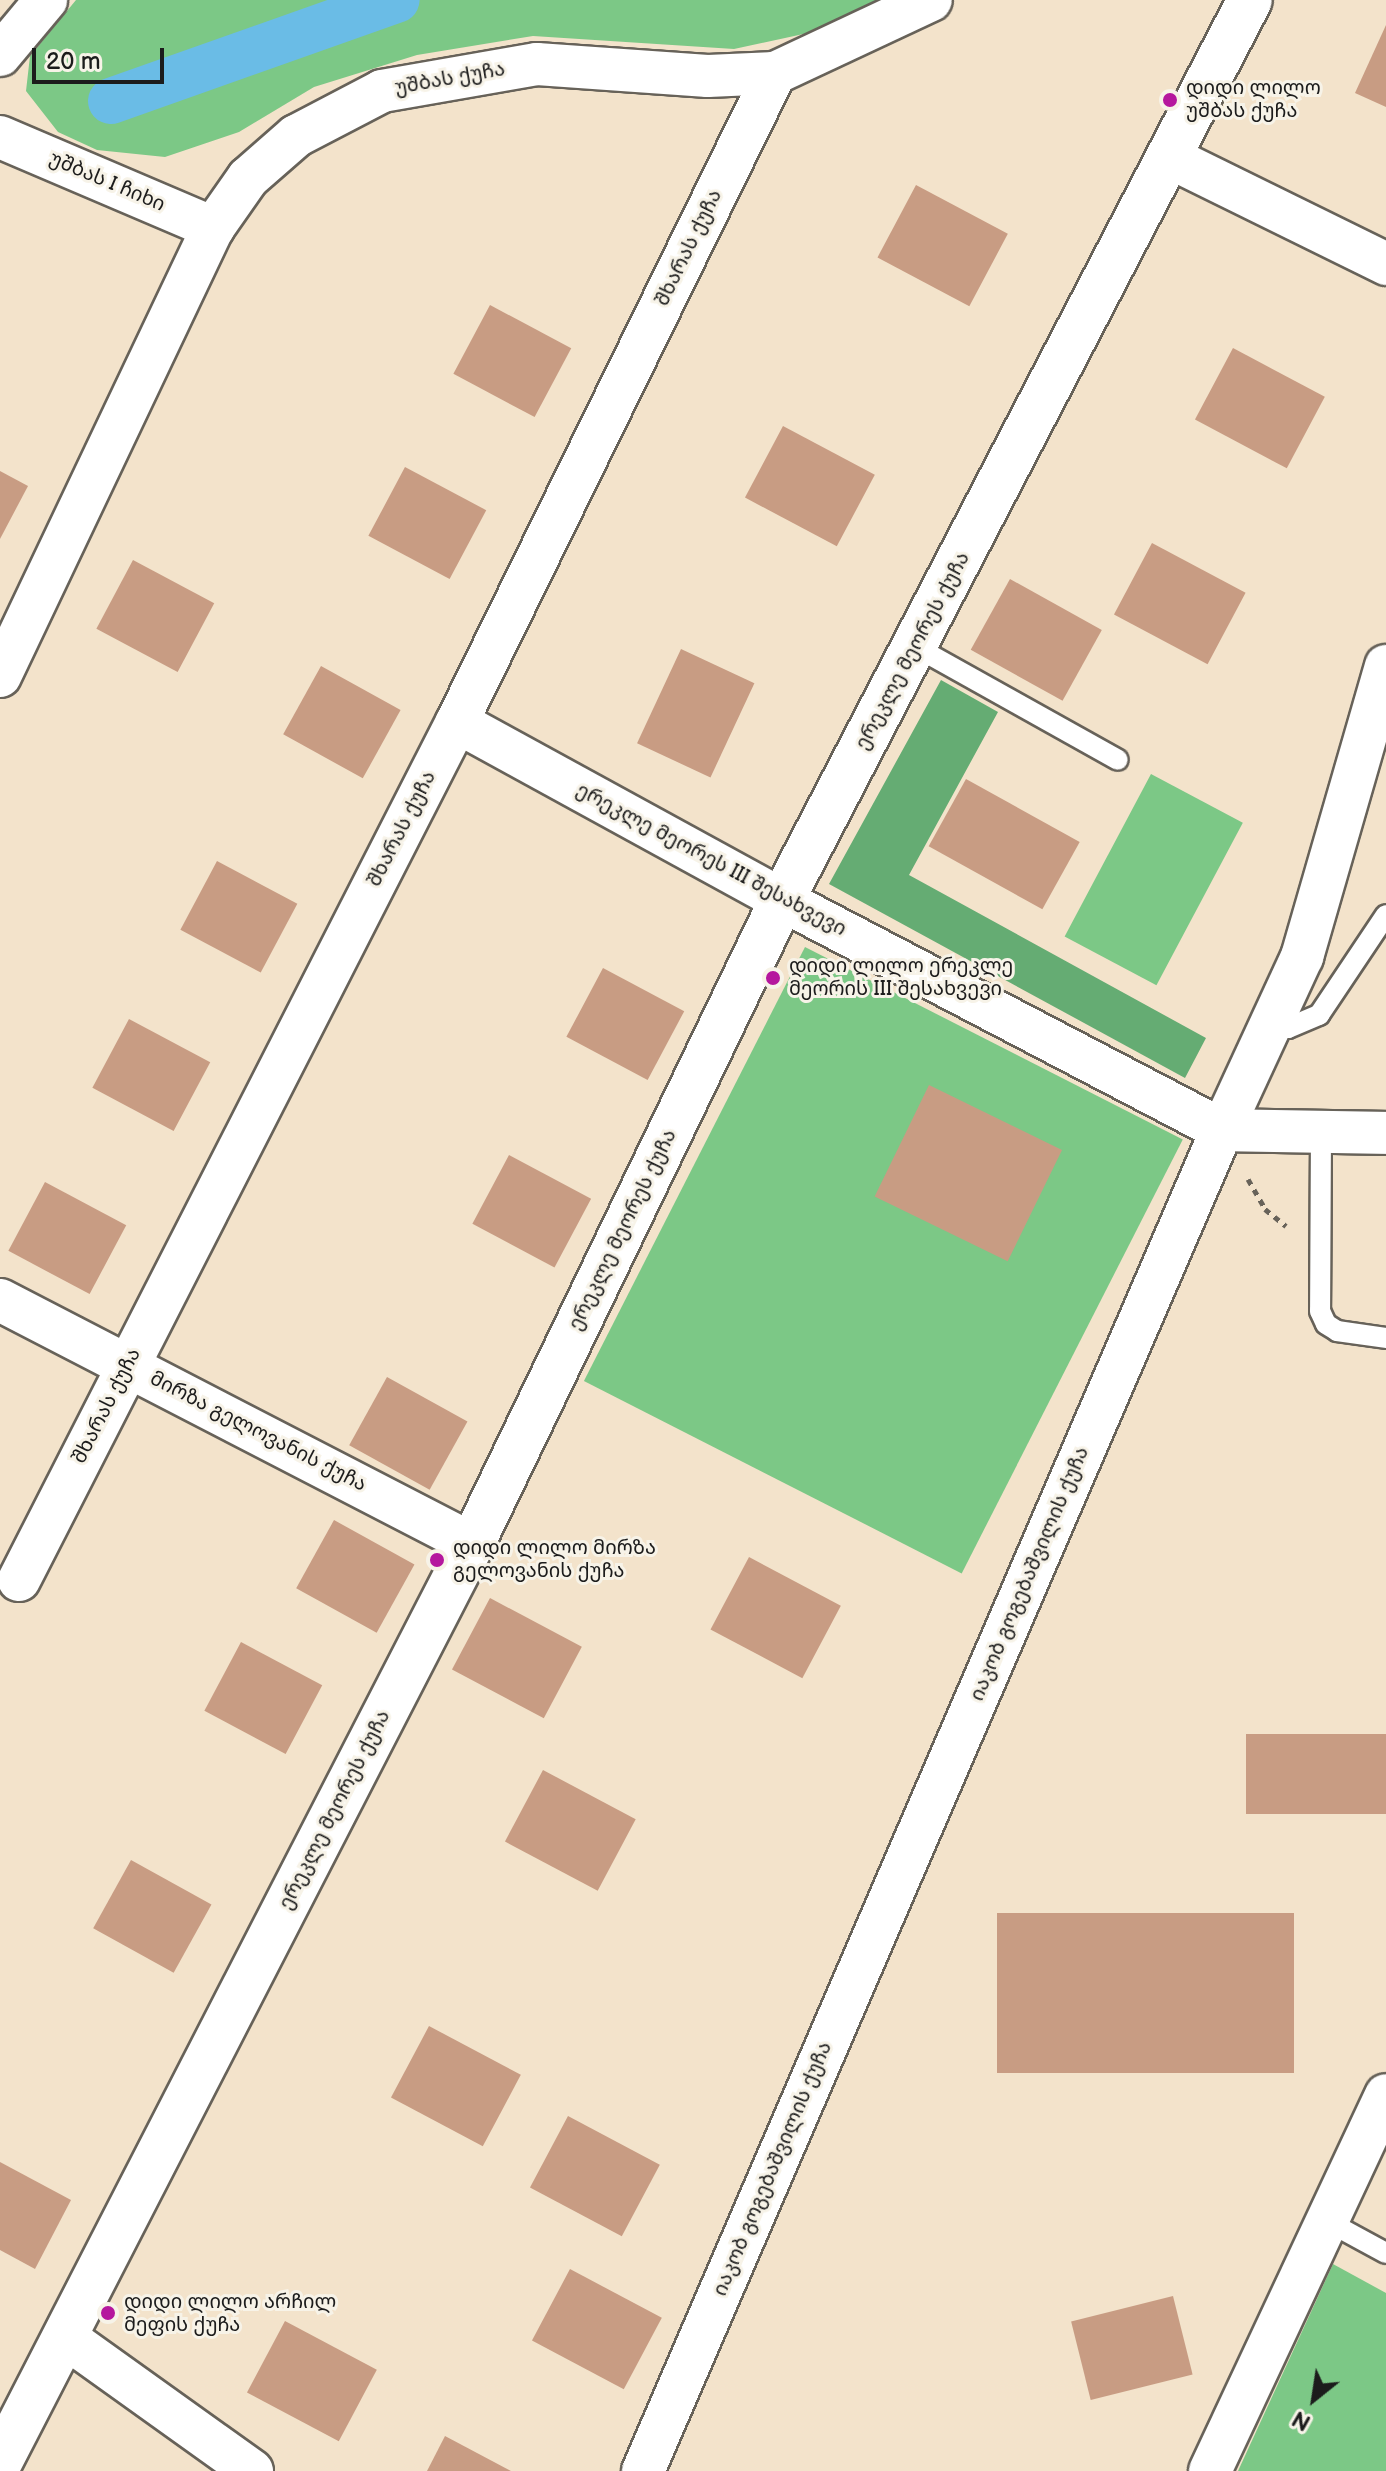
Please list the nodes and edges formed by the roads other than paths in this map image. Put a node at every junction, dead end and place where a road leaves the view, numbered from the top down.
1 (46, 0) edge
2 (931, 0) edge
3 (1250, 0) edge
4 (0, 55) edge
5 (775, 73) junction
6 (0, 137) edge
7 (1171, 158) junction
8 (213, 228) junction
9 (1386, 264) edge
10 (916, 647) junction
11 (1386, 666) edge
12 (0, 676) edge
13 (457, 722) junction
14 (1118, 760) dead end
15 (782, 900) junction
16 (1386, 915) edge
17 (1272, 1022) junction
18 (1222, 1130) junction
19 (1321, 1132) junction
20 (1386, 1133) edge
21 (0, 1300) edge
22 (1386, 1338) edge
23 (128, 1364) junction
24 (472, 1544) junction
25 (19, 1580) dead end
26 (1386, 2095) edge
27 (1327, 2221) junction
28 (1386, 2253) edge
29 (65, 2337) junction
30 (0, 2462) edge
31 (252, 2471) edge
32 (643, 2471) edge
33 (1210, 2471) edge

1 - 4 street
2 - 5 street, უშბას ქუჩა
3 - 7 street, ერეკლე მეორეს ქუჩა
5 - 8 street, უშბას ქუჩა
5 - 13 street, შხარას ქუჩა
6 - 8 street, უშბას I ჩიხი
7 - 9 street
7 - 10 street, ერეკლე მეორეს ქუჩა
8 - 12 street, უშბას ქუჩა
10 - 14 lane
10 - 15 street, ერეკლე მეორეს ქუჩა
11 - 17 street, იაკობ გოგებაშვილის ქუჩა
13 - 15 street, ერეკლე მეორეს III შესახვევი
13 - 23 street, შხარას ქუჩა
15 - 18 street, ერეკლე მეორეს III შესახვევი
15 - 24 street, ერეკლე მეორეს ქუჩა
16 - 17 lane
17 - 18 street, იაკობ გოგებაშვილის ქუჩა
18 - 19 street
18 - 32 street, იაკობ გოგებაშვილის ქუჩა
19 - 20 street
19 - 22 lane
21 - 23 street, მირზა გელოვანის ქუჩა
23 - 24 street, მირზა გელოვანის ქუჩა
23 - 25 street, შხარას ქუჩა
24 - 29 street, ერეკლე მეორეს ქუჩა
26 - 27 street
27 - 28 lane
27 - 33 street
29 - 30 street, ერეკლე მეორეს ქუჩა
29 - 31 street

